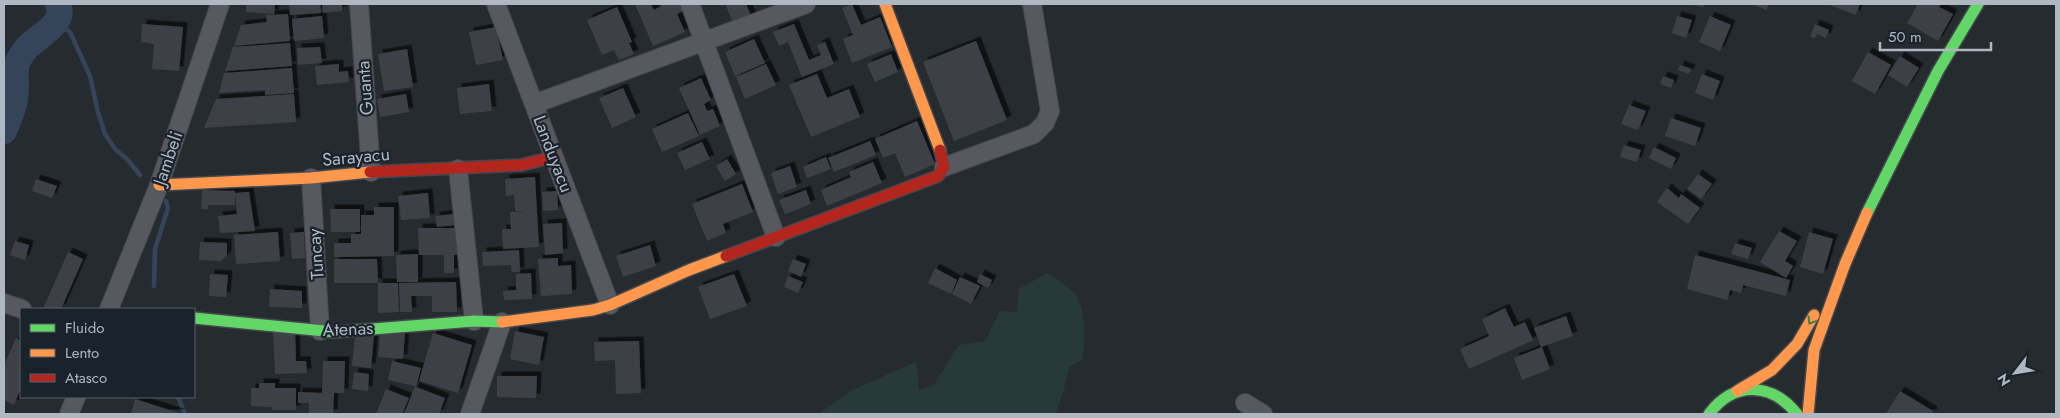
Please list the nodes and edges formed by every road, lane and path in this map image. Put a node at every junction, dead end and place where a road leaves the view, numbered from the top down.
1 (220, 4) edge
2 (359, 4) edge
3 (496, 4) edge
4 (690, 4) edge
5 (806, 4) edge
6 (885, 4) edge
7 (1032, 4) edge
8 (1978, 4) edge
9 (704, 42) junction
10 (534, 104) junction
11 (554, 157) junction
12 (944, 167) junction
13 (458, 168) junction
14 (371, 172) junction
15 (311, 178) junction
16 (159, 185) junction
17 (776, 237) junction
18 (1845, 264) junction
19 (4, 303) edge
20 (610, 304) junction
21 (20, 308) edge
22 (109, 308) edge
23 (195, 318) edge
24 (474, 320) junction
25 (502, 322) junction
26 (320, 331) junction
27 (1736, 391) junction
28 (76, 398) edge
29 (1245, 403) dead end
30 (69, 414) edge
31 (470, 414) edge
32 (1263, 414) edge
33 (1708, 414) edge
34 (1798, 414) edge
35 (1808, 414) edge

1 - 16 street, Jambeli
2 - 14 street, Guanta
3 - 10 street, Landuyacu
4 - 9 street
5 - 9 street
6 - 12 main road
7 - 12 street
8 - 18 main road
9 - 10 street
9 - 17 street
10 - 11 street, Landuyacu
11 - 13 main road, Sarayacu
11 - 20 street, Landuyacu
12 - 17 main road, Atenas
13 - 14 main road, Sarayacu
13 - 24 street
14 - 15 main road, Sarayacu
15 - 16 main road, Sarayacu
15 - 26 street, Tuncay
16 - 22 street, Jambeli
17 - 20 main road, Atenas
18 -> 27 main road
18 - 35 main road
19 - 21 street
20 - 25 main road, Atenas
23 - 26 main road, Atenas
24 - 25 main road, Atenas
24 - 26 main road, Atenas
25 - 31 street
27 - 33 main road
27 - 34 main road
28 - 30 street
29 - 32 street

